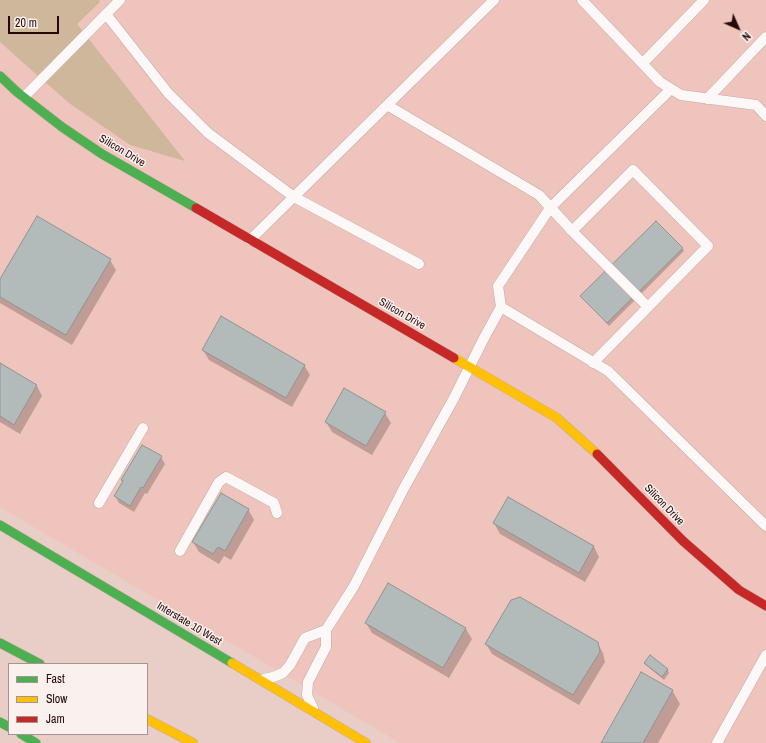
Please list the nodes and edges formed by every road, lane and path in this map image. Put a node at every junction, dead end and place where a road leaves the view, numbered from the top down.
1 (120, 0) edge
2 (494, 0) edge
3 (582, 0) edge
4 (704, 0) edge
5 (106, 14) junction
6 (766, 37) edge
7 (643, 63) junction
8 (0, 76) edge
9 (671, 89) junction
10 (24, 97) junction
11 (707, 98) junction
12 (387, 105) junction
13 (766, 116) edge
14 (294, 198) junction
15 (550, 208) junction
16 (572, 231) junction
17 (250, 240) junction
18 (419, 264) dead end
19 (648, 307) junction
20 (501, 308) junction
21 (593, 363) junction
22 (470, 367) junction
23 (143, 428) dead end
24 (99, 503) dead end
25 (277, 513) dead end
26 (0, 526) edge
27 (766, 526) edge
28 (180, 551) dead end
29 (766, 606) edge
30 (326, 630) junction
31 (0, 644) edge
32 (766, 655) edge
33 (32, 663) edge
34 (38, 663) edge
35 (260, 680) junction
36 (316, 713) junction
37 (148, 720) edge
38 (23, 735) edge
39 (36, 743) edge
40 (193, 743) edge
41 (366, 743) edge
42 (717, 743) edge

1 - 5 lane
2 - 12 lane
3 - 7 lane
4 - 7 lane
5 - 10 lane
5 - 14 lane
6 - 11 lane
7 - 9 lane
8 - 10 main road, Silicon Drive
9 - 11 lane
9 - 15 lane
10 - 17 main road, Silicon Drive
11 - 13 lane
12 - 14 lane
12 - 15 lane
14 - 17 lane
14 - 18 lane
15 - 16 lane
15 - 20 lane
16 - 19 lane
16 - 19 lane
17 - 22 main road, Silicon Drive
19 - 21 lane
20 - 21 lane
20 - 22 lane
21 - 27 lane
22 - 29 main road, Silicon Drive
22 - 30 lane
23 - 24 lane
25 - 28 lane
26 - 35 main road, Interstate 10 West
30 - 35 lane
30 - 36 lane
31 - 33 main road
31 - 34 main road
32 - 42 lane
35 - 36 main road, Interstate 10 West
36 - 41 main road, Interstate 10 West
37 - 40 main road
38 - 39 main road

